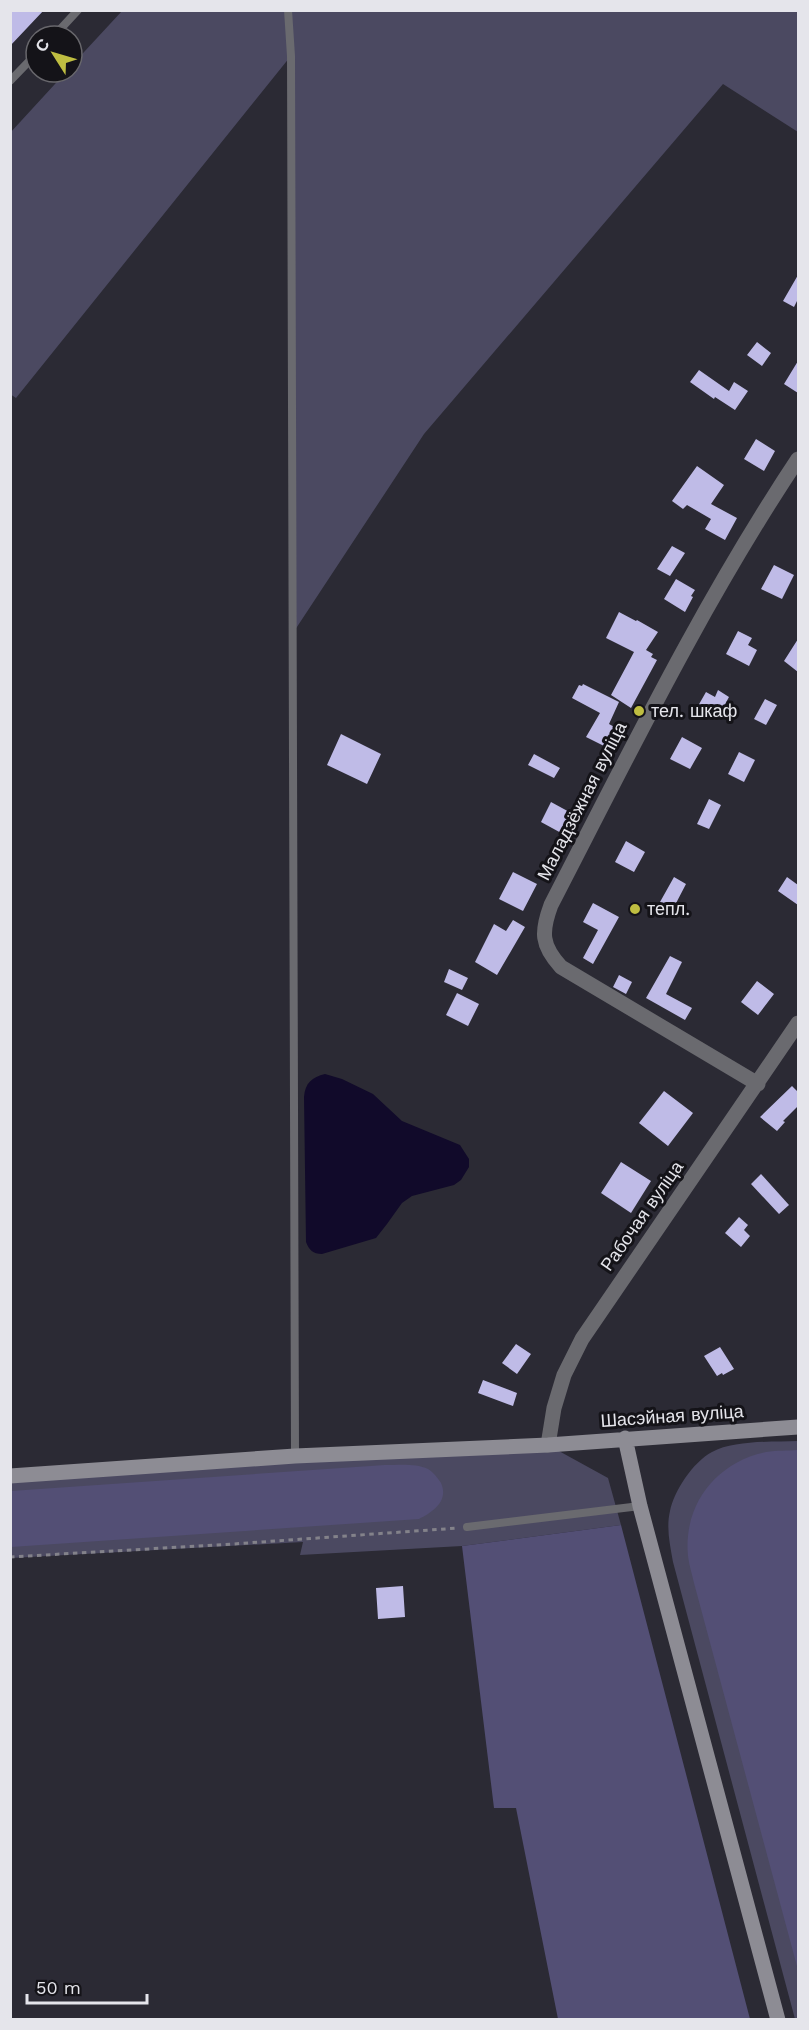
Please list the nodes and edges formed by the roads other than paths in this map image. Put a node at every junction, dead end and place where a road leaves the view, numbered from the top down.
1 (78, 10) edge
2 (288, 10) edge
3 (65, 24) edge
4 (24, 66) edge
5 (10, 81) edge
6 (798, 459) edge
7 (798, 1023) edge
8 (758, 1084) junction
9 (798, 1427) edge
10 (625, 1438) junction
11 (548, 1445) junction
12 (295, 1456) junction
13 (10, 1476) edge
14 (640, 1506) junction
15 (467, 1527) road end
16 (778, 2019) edge

1 - 3 lane
2 - 12 lane
4 - 5 lane
6 - 8 street, Маладзёжная вуліца
7 - 8 street, Рабочая вуліца
8 - 11 street, Рабочая вуліца
9 - 10 main road, Шасэйная вуліца
10 - 11 main road, Шасэйная вуліца
10 - 14 main road
11 - 12 main road, Шасэйная вуліца
12 - 13 main road, Шасэйная вуліца
14 - 15 lane
14 - 16 main road

